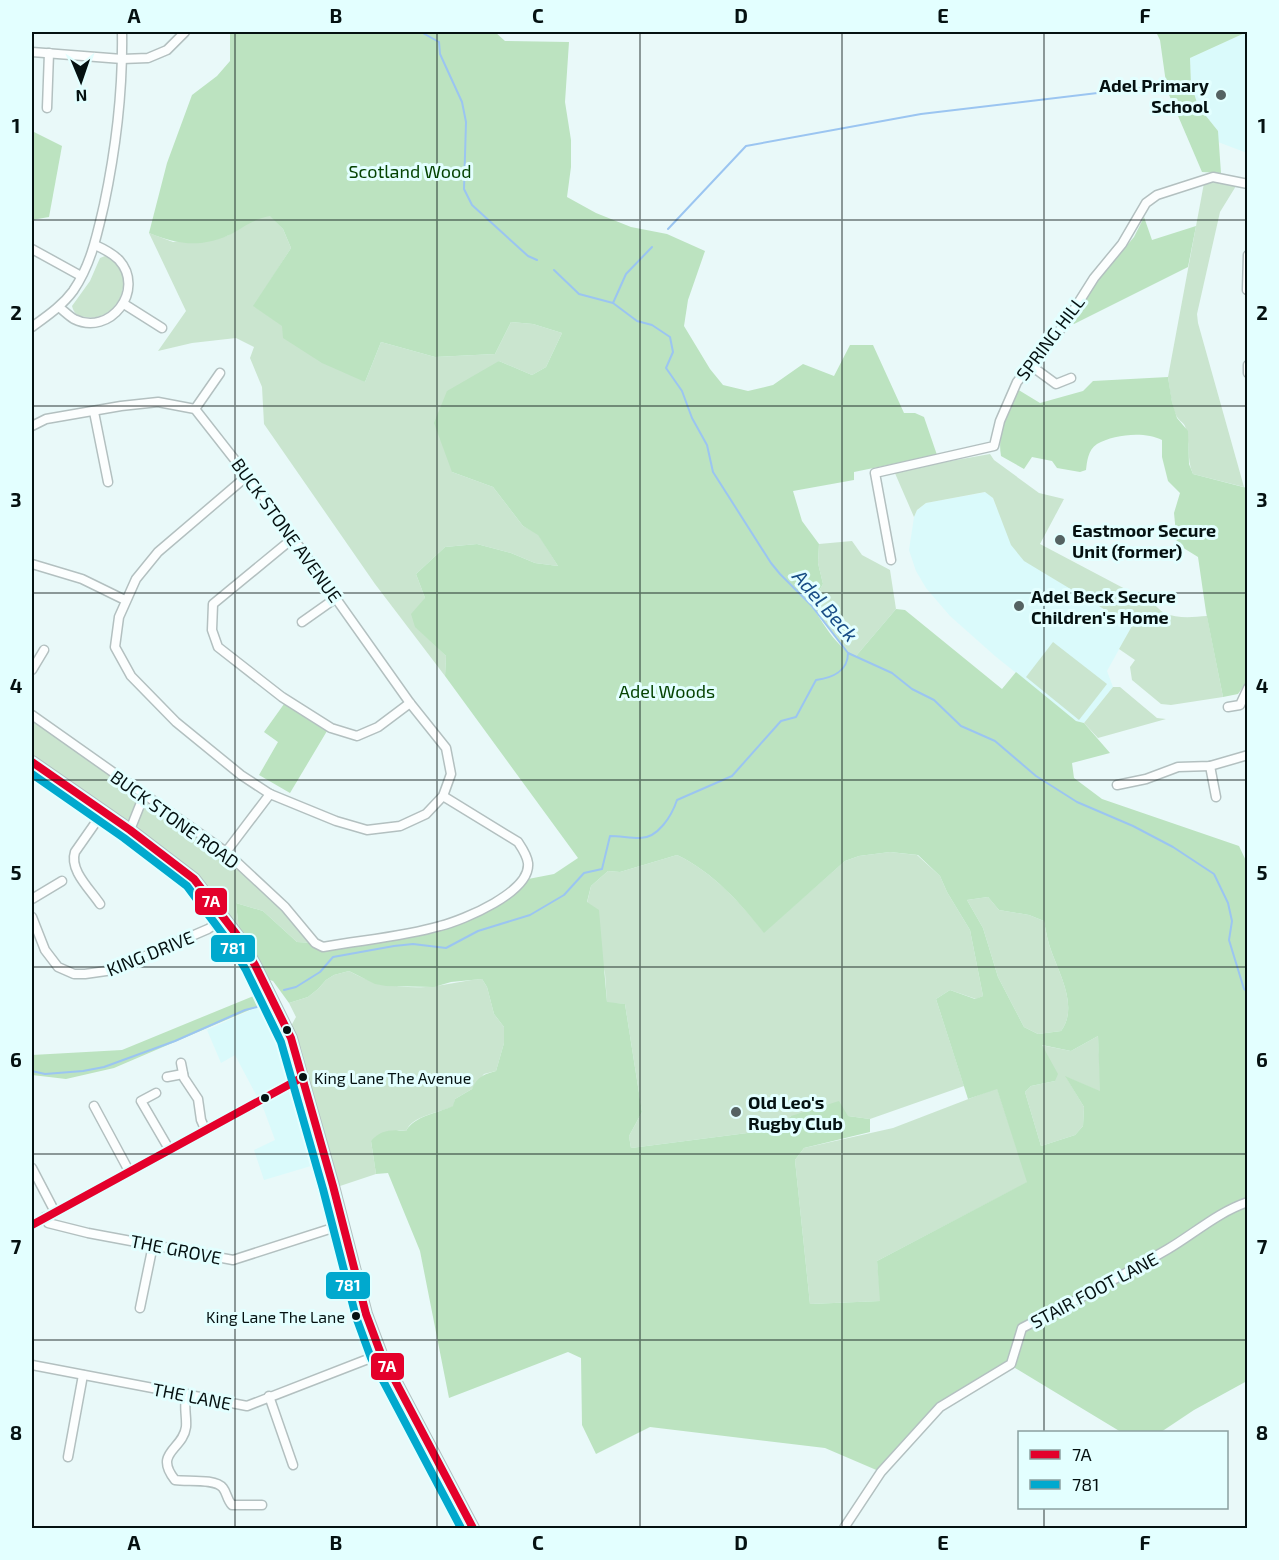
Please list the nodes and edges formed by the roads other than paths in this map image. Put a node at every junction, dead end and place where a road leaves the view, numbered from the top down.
1 (122, 32) edge
2 (185, 32) edge
3 (32, 52) edge
4 (49, 53) junction
5 (123, 58) junction
6 (47, 108) dead end
7 (1248, 184) edge
8 (95, 245) junction
9 (32, 249) edge
10 (1248, 255) edge
11 (81, 276) junction
12 (1247, 290) edge
13 (124, 304) junction
14 (59, 307) junction
15 (32, 327) edge
16 (162, 328) dead end
17 (1030, 365) junction
18 (1248, 365) edge
19 (220, 373) dead end
20 (1248, 373) edge
21 (1071, 378) dead end
22 (195, 409) junction
23 (94, 412) junction
24 (32, 426) edge
25 (247, 476) junction
26 (108, 482) dead end
27 (292, 539) junction
28 (891, 560) dead end
29 (32, 564) edge
30 (336, 598) junction
31 (125, 600) junction
32 (302, 622) dead end
33 (45, 650) dead end
34 (32, 670) edge
35 (1248, 687) edge
36 (410, 703) junction
37 (1228, 707) dead end
38 (32, 715) edge
39 (1248, 755) edge
40 (32, 762) edge
41 (1210, 766) junction
42 (1117, 785) dead end
43 (270, 794) junction
44 (144, 795) junction
45 (443, 796) junction
46 (1215, 797) dead end
47 (103, 812) junction
48 (130, 830) junction
49 (226, 852) junction
50 (62, 881) dead end
51 (32, 899) edge
52 (100, 904) dead end
53 (32, 917) edge
54 (225, 918) junction
55 (181, 1063) dead end
56 (183, 1074) junction
57 (167, 1077) dead end
58 (303, 1077) junction
59 (156, 1093) dead end
60 (94, 1106) dead end
61 (205, 1129) junction
62 (169, 1149) junction
63 (32, 1168) edge
64 (129, 1171) junction
65 (1248, 1202) edge
66 (55, 1212) junction
67 (45, 1217) junction
68 (32, 1225) edge
69 (342, 1225) junction
70 (153, 1245) junction
71 (140, 1308) dead end
72 (381, 1353) junction
73 (32, 1365) edge
74 (83, 1375) junction
75 (187, 1394) junction
76 (269, 1396) junction
77 (68, 1457) dead end
78 (292, 1466) dead end
79 (262, 1505) dead end
80 (473, 1528) edge
81 (844, 1528) edge

1 - 5 street
2 - 5 street
3 - 4 street
4 - 5 street
4 - 6 street
5 - 8 street
7 - 17 street, SPRING HILL
8 - 11 street
8 - 13 street
9 - 11 street
10 - 12 street
11 - 14 street
13 - 14 street
13 - 16 street
14 - 15 street
17 - 21 street
17 - 28 street, SPRING HILL
18 - 20 street
19 - 22 street
22 - 23 street
22 - 25 street, BUCK STONE AVENUE
23 - 24 street
23 - 26 street
25 - 27 street, BUCK STONE AVENUE
25 - 31 street
27 - 30 street, BUCK STONE AVENUE
27 - 36 street
29 - 31 street
30 - 32 street
30 - 36 street, BUCK STONE AVENUE
31 - 43 street
33 - 34 street
35 - 37 street
36 - 45 street, BUCK STONE AVENUE
38 - 44 street, BUCK STONE ROAD
39 - 41 street
40 - 47 street
41 - 42 street
41 - 46 street
43 - 45 street
43 - 49 street
44 - 48 street
44 - 49 street, BUCK STONE ROAD
45 - 49 street, BUCK STONE ROAD
47 - 48 street
47 - 52 street
48 - 54 street
50 - 51 street
53 - 54 street, KING DRIVE
54 - 58 street
55 - 56 street
56 - 57 street
56 - 61 street
58 - 61 street
58 - 69 street
59 - 62 street
60 - 64 street
61 - 62 street
62 - 64 street
63 - 66 street
64 - 66 street
65 - 81 street, STAIR FOOT LANE
66 - 67 street
67 - 68 street
67 - 70 street, THE GROVE
69 - 70 street, THE GROVE
69 - 72 street
70 - 71 street
72 - 76 street, THE LANE
72 - 80 street
73 - 74 street, THE LANE
74 - 75 street, THE LANE
74 - 77 street
75 - 76 street, THE LANE
75 - 79 street
76 - 78 street

